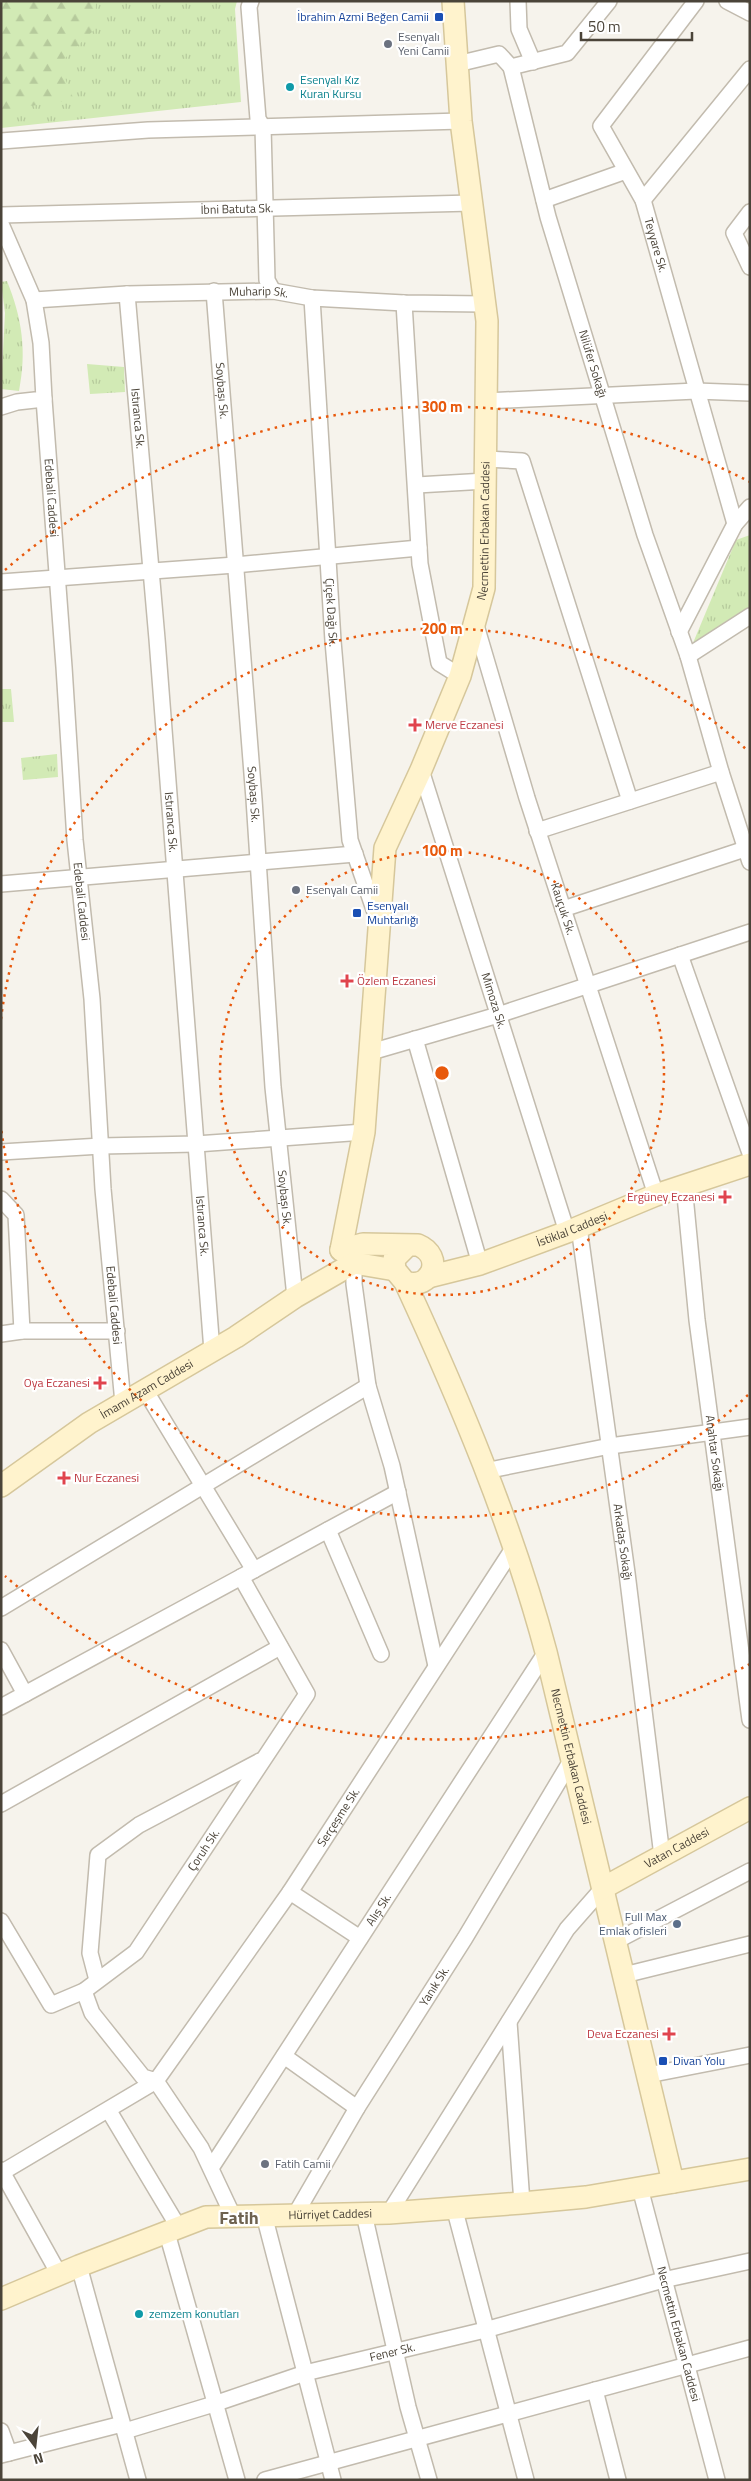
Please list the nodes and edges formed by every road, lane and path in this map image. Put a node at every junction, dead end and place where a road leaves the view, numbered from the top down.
1 (251, 1) edge
2 (453, 1) edge
3 (518, 1) edge
4 (609, 1) edge
5 (696, 1) edge
6 (727, 1) edge
7 (750, 13) edge
8 (533, 62) junction
9 (457, 64) junction
10 (511, 67) junction
11 (750, 69) edge
12 (462, 121) junction
13 (263, 128) junction
14 (1, 142) edge
15 (626, 171) junction
16 (544, 200) junction
17 (643, 200) junction
18 (472, 203) junction
19 (265, 207) junction
20 (750, 212) edge
21 (1, 215) edge
22 (1, 224) edge
23 (750, 267) edge
24 (214, 291) junction
25 (273, 291) junction
26 (127, 294) junction
27 (312, 298) junction
28 (34, 300) junction
29 (404, 304) junction
30 (484, 304) junction
31 (696, 391) junction
32 (750, 393) edge
33 (603, 396) junction
34 (44, 399) junction
35 (486, 401) junction
36 (1, 407) edge
37 (486, 459) junction
38 (486, 481) junction
39 (417, 486) junction
40 (750, 507) edge
41 (735, 524) junction
42 (419, 548) junction
43 (328, 556) junction
44 (235, 565) junction
45 (152, 570) junction
46 (58, 578) junction
47 (1, 582) edge
48 (750, 616) edge
49 (474, 622) junction
50 (679, 632) junction
51 (688, 656) junction
52 (460, 676) junction
53 (421, 770) junction
54 (721, 772) junction
55 (630, 800) junction
56 (538, 830) junction
57 (355, 854) junction
58 (748, 855) edge
59 (258, 862) junction
60 (174, 870) junction
61 (79, 878) junction
62 (1, 884) edge
63 (563, 909) junction
64 (379, 922) junction
65 (750, 932) edge
66 (680, 955) junction
67 (588, 986) junction
68 (498, 1015) junction
69 (415, 1039) junction
70 (371, 1052) junction
71 (364, 1132) junction
72 (279, 1138) junction
73 (196, 1144) junction
74 (101, 1146) junction
75 (1, 1152) edge
76 (750, 1153) edge
77 (750, 1164) edge
78 (684, 1186) junction
79 (656, 1195) junction
80 (1, 1199) edge
81 (573, 1229) junction
82 (363, 1244) junction
83 (406, 1247) junction
84 (428, 1251) junction
85 (348, 1256) junction
86 (480, 1264) junction
87 (413, 1278) junction
88 (295, 1297) junction
89 (22, 1331) junction
90 (117, 1332) junction
91 (1, 1334) edge
92 (212, 1351) junction
93 (368, 1386) junction
94 (145, 1390) junction
95 (123, 1403) junction
96 (750, 1427) edge
97 (712, 1432) junction
98 (610, 1446) junction
99 (485, 1471) junction
100 (2, 1484) edge
101 (203, 1485) junction
102 (398, 1492) junction
103 (328, 1530) junction
104 (514, 1547) junction
105 (247, 1574) junction
106 (1, 1608) edge
107 (280, 1647) junction
108 (1, 1650) edge
109 (546, 1652) junction
110 (381, 1654) dead end
111 (436, 1666) junction
112 (25, 1694) junction
113 (1, 1707) edge
114 (750, 1720) edge
115 (572, 1758) junction
116 (262, 1760) junction
117 (1, 1804) edge
118 (750, 1808) edge
119 (662, 1856) junction
120 (750, 1871) edge
121 (603, 1888) junction
122 (290, 1892) junction
123 (1, 1922) edge
124 (360, 1938) junction
125 (616, 1941) junction
126 (750, 1944) edge
127 (624, 1975) junction
128 (97, 1980) junction
129 (84, 1992) junction
130 (509, 2022) junction
131 (750, 2055) edge
132 (284, 2056) junction
133 (648, 2075) junction
134 (156, 2081) junction
135 (357, 2108) junction
136 (109, 2111) junction
137 (211, 2168) junction
138 (750, 2169) edge
139 (2, 2171) edge
140 (673, 2182) junction
141 (640, 2188) junction
142 (522, 2203) junction
143 (454, 2208) junction
144 (389, 2213) junction
145 (364, 2214) junction
146 (295, 2215) junction
147 (234, 2216) junction
148 (264, 2216) junction
149 (173, 2230) junction
150 (750, 2261) edge
151 (79, 2266) junction
152 (59, 2274) junction
153 (663, 2280) junction
154 (1, 2299) edge
155 (485, 2330) junction
156 (750, 2348) edge
157 (395, 2353) junction
158 (686, 2365) junction
159 (305, 2373) junction
160 (595, 2390) junction
161 (214, 2404) junction
162 (507, 2414) junction
163 (124, 2428) junction
164 (1, 2431) edge
165 (417, 2438) junction
166 (5, 2454) edge
167 (329, 2462) junction
168 (138, 2480) edge
169 (237, 2480) edge
170 (265, 2480) edge
171 (333, 2480) edge
172 (429, 2480) edge
173 (526, 2480) edge
174 (618, 2480) edge
175 (717, 2480) edge

1 - 13 street
2 - 9 main road, Necmettin Erbakan Caddesi
3 - 8 street
4 - 8 street
5 - 15 street, Teyyare Sk.
6 - 7 street
8 - 10 street
9 - 10 street
9 - 12 main road, Necmettin Erbakan Caddesi
10 - 16 street, Nilüfer Sokağı
11 - 17 street
12 - 13 street
12 - 18 main road, Necmettin Erbakan Caddesi
13 - 14 street
13 - 19 street
15 - 16 street
15 - 17 street, Teyyare Sk.
16 - 33 street, Nilüfer Sokağı
17 - 31 street, Teyyare Sk.
18 - 19 street, İbni Batuta Sk.
18 - 30 main road, Necmettin Erbakan Caddesi
19 - 21 street, İbni Batuta Sk.
19 - 25 street
20 - 23 street
22 - 28 street, Edebali Caddesi
24 - 25 street, Muharip Sk.
24 - 26 street, Muharip Sk.
24 - 44 street, Soybaşı Sk.
25 - 27 street, Muharip Sk.
26 - 28 street, Muharip Sk.
26 - 45 street, Istıranca Sk.
27 - 29 street, Muharip Sk.
27 - 43 street, Çiçek Dağı Sk.
28 - 34 street, Edebali Caddesi
29 - 30 street, Muharip Sk.
29 - 39 street
30 - 35 main road, Necmettin Erbakan Caddesi
31 - 32 street
31 - 33 street
31 - 41 street, Teyyare Sk.
33 - 35 street
33 - 50 street, Nilüfer Sokağı
34 - 36 street
34 - 46 street, Edebali Caddesi
35 - 37 main road, Necmettin Erbakan Caddesi
37 - 38 main road, Necmettin Erbakan Caddesi
37 - 55 street
38 - 39 street
38 - 49 main road, Necmettin Erbakan Caddesi
39 - 42 street
40 - 41 street
41 - 50 street
42 - 43 street
42 - 52 street
43 - 44 street
43 - 57 street, Çiçek Dağı Sk.
44 - 45 street
44 - 59 street, Soybaşı Sk.
45 - 46 street
45 - 60 street, Istıranca Sk.
46 - 47 street
46 - 61 street, Edebali Caddesi
48 - 51 street
49 - 52 main road, Necmettin Erbakan Caddesi
49 - 56 street, Kauçuk Sk.
50 - 51 street, Nilüfer Sokağı
51 - 54 street, Nilüfer Sokağı
52 - 53 main road, Necmettin Erbakan Caddesi
53 - 64 main road, Necmettin Erbakan Caddesi
53 - 68 street, Mimoza Sk.
54 - 55 street
54 - 58 street, Nilüfer Sokağı
55 - 56 street
56 - 63 street, Kauçuk Sk.
57 - 59 street
57 - 64 street, Çiçek Dağı Sk.
58 - 63 street
59 - 60 street
59 - 72 street, Soybaşı Sk.
60 - 61 street
60 - 73 street, Istıranca Sk.
61 - 62 street
61 - 74 street, Edebali Caddesi
63 - 67 street, Kauçuk Sk.
64 - 70 main road, Necmettin Erbakan Caddesi
65 - 66 street
66 - 67 street
66 - 76 street
67 - 68 street
67 - 79 street, Kauçuk Sk.
68 - 69 street
68 - 81 street, Mimoza Sk.
69 - 70 street
69 - 86 street
70 - 71 main road, Necmettin Erbakan Caddesi
71 - 72 street
71 - 82 main road, Necmettin Erbakan Caddesi
71 - 85 main road, Necmettin Erbakan Caddesi
72 - 73 street
72 - 88 street, Soybaşı Sk.
73 - 74 street
73 - 92 street, Istıranca Sk.
74 - 75 street
74 - 90 street, Edebali Caddesi
77 - 78 main road, İstiklal Caddesi
78 - 79 main road, İstiklal Caddesi
78 - 97 street, Anahtar Sokağı
79 - 81 main road, İstiklal Caddesi
80 - 89 street
81 - 86 main road, İstiklal Caddesi
81 - 98 street, Arkadaş Sokağı
82 - 83 main road
82 - 85 main road
83 - 84 main road
83 - 87 main road
84 - 86 main road
84 - 87 main road, Necmettin Erbakan Caddesi
85 - 87 main road
85 - 88 main road, İmamı Azam Caddesi
85 - 93 street
86 - 87 main road, İstiklal Caddesi
87 - 99 main road, Necmettin Erbakan Caddesi
88 - 92 main road, İmamı Azam Caddesi
89 - 90 street
89 - 91 street
90 - 95 street, Edebali Caddesi
92 - 94 main road, İmamı Azam Caddesi
93 - 101 street
93 - 102 street
94 - 95 main road, İmamı Azam Caddesi
94 - 101 street, Çoruh Sk.
95 - 100 main road, İmamı Azam Caddesi
96 - 97 street
97 - 98 street
97 - 114 street, Anahtar Sokağı
98 - 99 street
98 - 119 street, Arkadaş Sokağı
99 - 104 main road, Necmettin Erbakan Caddesi
101 - 105 street, Çoruh Sk.
101 - 106 street
102 - 103 street
102 - 111 street
103 - 105 street
103 - 110 street
104 - 109 main road, Necmettin Erbakan Caddesi
104 - 111 street, Serçeşme Sk.
105 - 107 street, Çoruh Sk.
105 - 112 street
107 - 116 street, Çoruh Sk.
107 - 117 street
108 - 112 street
109 - 115 main road, Necmettin Erbakan Caddesi
109 - 124 street, Alış Sk.
111 - 122 street, Serçeşme Sk.
112 - 113 street
115 - 121 main road, Necmettin Erbakan Caddesi
115 - 135 street, Yanık Sk.
116 - 128 street, Çoruh Sk.
116 - 128 street
118 - 119 main road, Vatan Caddesi
119 - 121 main road, Vatan Caddesi
120 - 125 street
121 - 125 main road, Necmettin Erbakan Caddesi
121 - 130 street
122 - 124 street
122 - 134 street, Serçeşme Sk.
123 - 129 street, Çoruh Sk.
124 - 132 street, Alış Sk.
125 - 127 main road, Necmettin Erbakan Caddesi
126 - 127 street
127 - 133 main road, Necmettin Erbakan Caddesi
128 - 129 street, Çoruh Sk.
129 - 134 street
130 - 142 street
130 - 144 street
131 - 133 street
132 - 135 street
132 - 137 street, Alış Sk.
133 - 140 main road, Necmettin Erbakan Caddesi
134 - 136 street
134 - 137 street
135 - 146 street, Yanık Sk.
136 - 139 street
136 - 149 street
137 - 147 street
138 - 140 main road, Hürriyet Caddesi
139 - 152 street
140 - 141 main road, Hürriyet Caddesi
141 - 142 main road, Hürriyet Caddesi
141 - 153 street, Necmettin Erbakan Caddesi
142 - 143 main road, Hürriyet Caddesi
143 - 144 main road, Hürriyet Caddesi
143 - 155 street
144 - 145 main road, Hürriyet Caddesi
145 - 146 main road, Hürriyet Caddesi
145 - 157 street
146 - 148 main road, Hürriyet Caddesi
147 - 148 main road, Hürriyet Caddesi
147 - 149 main road, Hürriyet Caddesi
148 - 159 street
149 - 151 main road, Hürriyet Caddesi
149 - 161 street
150 - 153 street, Fener Sk.
151 - 152 main road, Hürriyet Caddesi
151 - 163 street
152 - 154 main road, Hürriyet Caddesi
153 - 155 street, Fener Sk.
153 - 158 street, Necmettin Erbakan Caddesi
155 - 157 street, Fener Sk.
155 - 162 street
156 - 158 street
157 - 159 street, Fener Sk.
157 - 165 street
158 - 160 street
158 - 175 street, Necmettin Erbakan Caddesi
159 - 161 street, Fener Sk.
159 - 167 street
160 - 162 street
160 - 174 street
161 - 163 street, Fener Sk.
161 - 169 street
162 - 165 street
162 - 173 street
163 - 166 street, Fener Sk.
163 - 168 street
164 - 166 street
165 - 167 street
165 - 172 street
167 - 170 street
167 - 171 street

